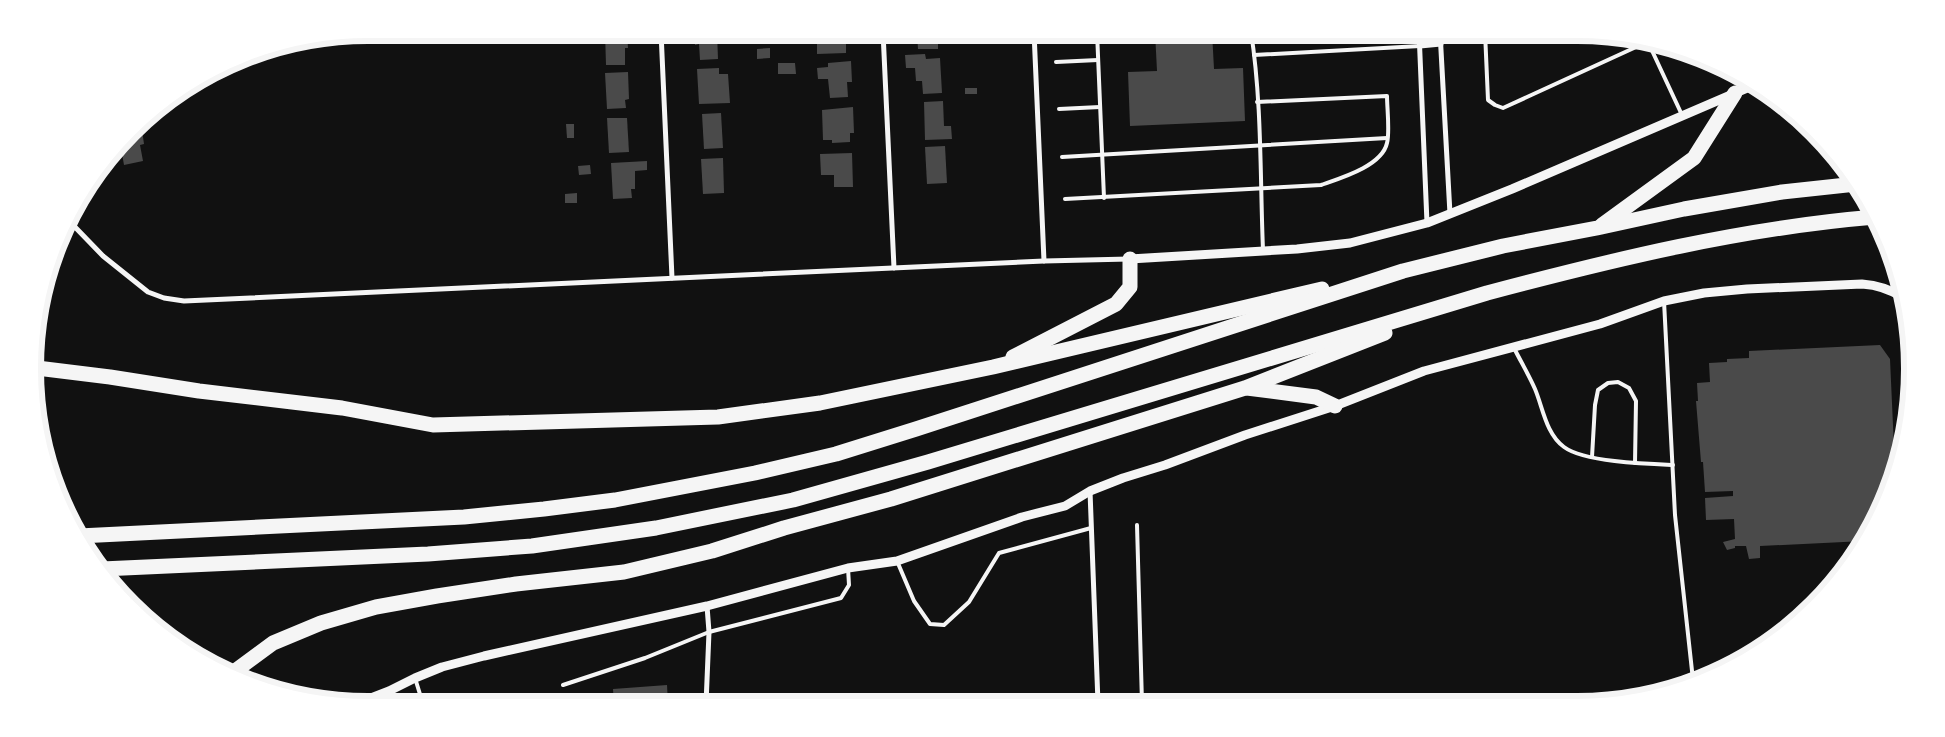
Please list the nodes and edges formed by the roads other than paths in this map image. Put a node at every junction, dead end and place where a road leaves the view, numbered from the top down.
1 (661, 41) edge
2 (883, 41) edge
3 (1034, 41) edge
4 (1097, 41) edge
5 (1252, 41) edge
6 (1420, 41) edge
7 (1441, 41) edge
8 (1485, 41) edge
9 (1441, 44) junction
10 (1420, 46) junction
11 (1636, 47) edge
12 (1651, 50) edge
13 (1254, 56) junction
14 (1098, 60) junction
15 (1056, 62) dead end
16 (1746, 88) edge
17 (1735, 93) junction
18 (1257, 102) junction
19 (1100, 107) junction
20 (1059, 109) dead end
21 (1682, 116) junction
22 (1387, 138) junction
23 (1259, 145) junction
24 (1102, 155) junction
25 (1062, 157) dead end
26 (1847, 185) edge
27 (1261, 190) junction
28 (1104, 198) junction
29 (1065, 200) dead end
30 (1450, 215) junction
31 (1867, 218) edge
32 (1427, 223) junction
33 (74, 226) edge
34 (1597, 228) junction
35 (1264, 252) junction
36 (1130, 259) junction
37 (1044, 261) junction
38 (894, 268) junction
39 (1403, 271) junction
40 (672, 278) junction
41 (1894, 291) edge
42 (1487, 293) junction
43 (1664, 301) junction
44 (1514, 348) junction
45 (993, 367) junction
46 (41, 368) edge
47 (1245, 388) junction
48 (1335, 406) junction
49 (1592, 457) junction
50 (1635, 463) junction
51 (1673, 465) junction
52 (1090, 491) junction
53 (1137, 525) dead end
54 (1091, 528) junction
55 (87, 536) edge
56 (897, 561) junction
57 (848, 568) junction
58 (110, 569) edge
59 (707, 606) junction
60 (709, 632) junction
61 (238, 669) edge
62 (1692, 674) edge
63 (415, 678) junction
64 (563, 685) dead end
65 (378, 696) edge
66 (421, 696) edge
67 (706, 696) edge
68 (1098, 696) edge
69 (1142, 696) edge

1 - 40 street
2 - 38 street
3 - 37 street
4 - 14 lane
5 - 13 lane
6 - 10 street
7 - 9 street
8 - 11 lane
9 - 10 street
9 - 30 street
10 - 13 lane
10 - 32 street
12 - 21 lane
13 - 18 lane
14 - 15 lane
14 - 19 lane
16 - 17 street
17 - 21 street
17 - 34 highway
18 - 22 lane
18 - 23 lane
19 - 20 lane
19 - 24 lane
21 - 30 street
22 - 23 lane
22 - 27 lane
23 - 24 lane
23 - 27 lane
24 - 25 lane
24 - 28 lane
26 - 34 highway
27 - 28 lane
27 - 35 lane
28 - 29 lane
30 - 32 street
31 - 42 highway
32 - 35 street
33 - 40 street
34 - 39 highway
35 - 36 street
36 - 37 street
36 - 45 highway
37 - 38 street
38 - 40 street
39 - 45 highway
39 - 55 highway
41 - 43 street
42 - 47 highway
42 - 58 highway
43 - 44 street
43 - 51 lane
44 - 48 street
44 - 49 lane
45 - 46 highway
47 - 48 highway
47 - 61 highway
48 - 52 street
49 - 50 lane
49 - 50 lane
50 - 51 lane
51 - 62 lane
52 - 54 street
52 - 56 street
53 - 69 lane
54 - 56 lane
54 - 68 street
56 - 57 street
57 - 59 street
57 - 60 lane
59 - 60 street
59 - 63 street
60 - 64 lane
60 - 67 street
63 - 65 street
63 - 66 lane

